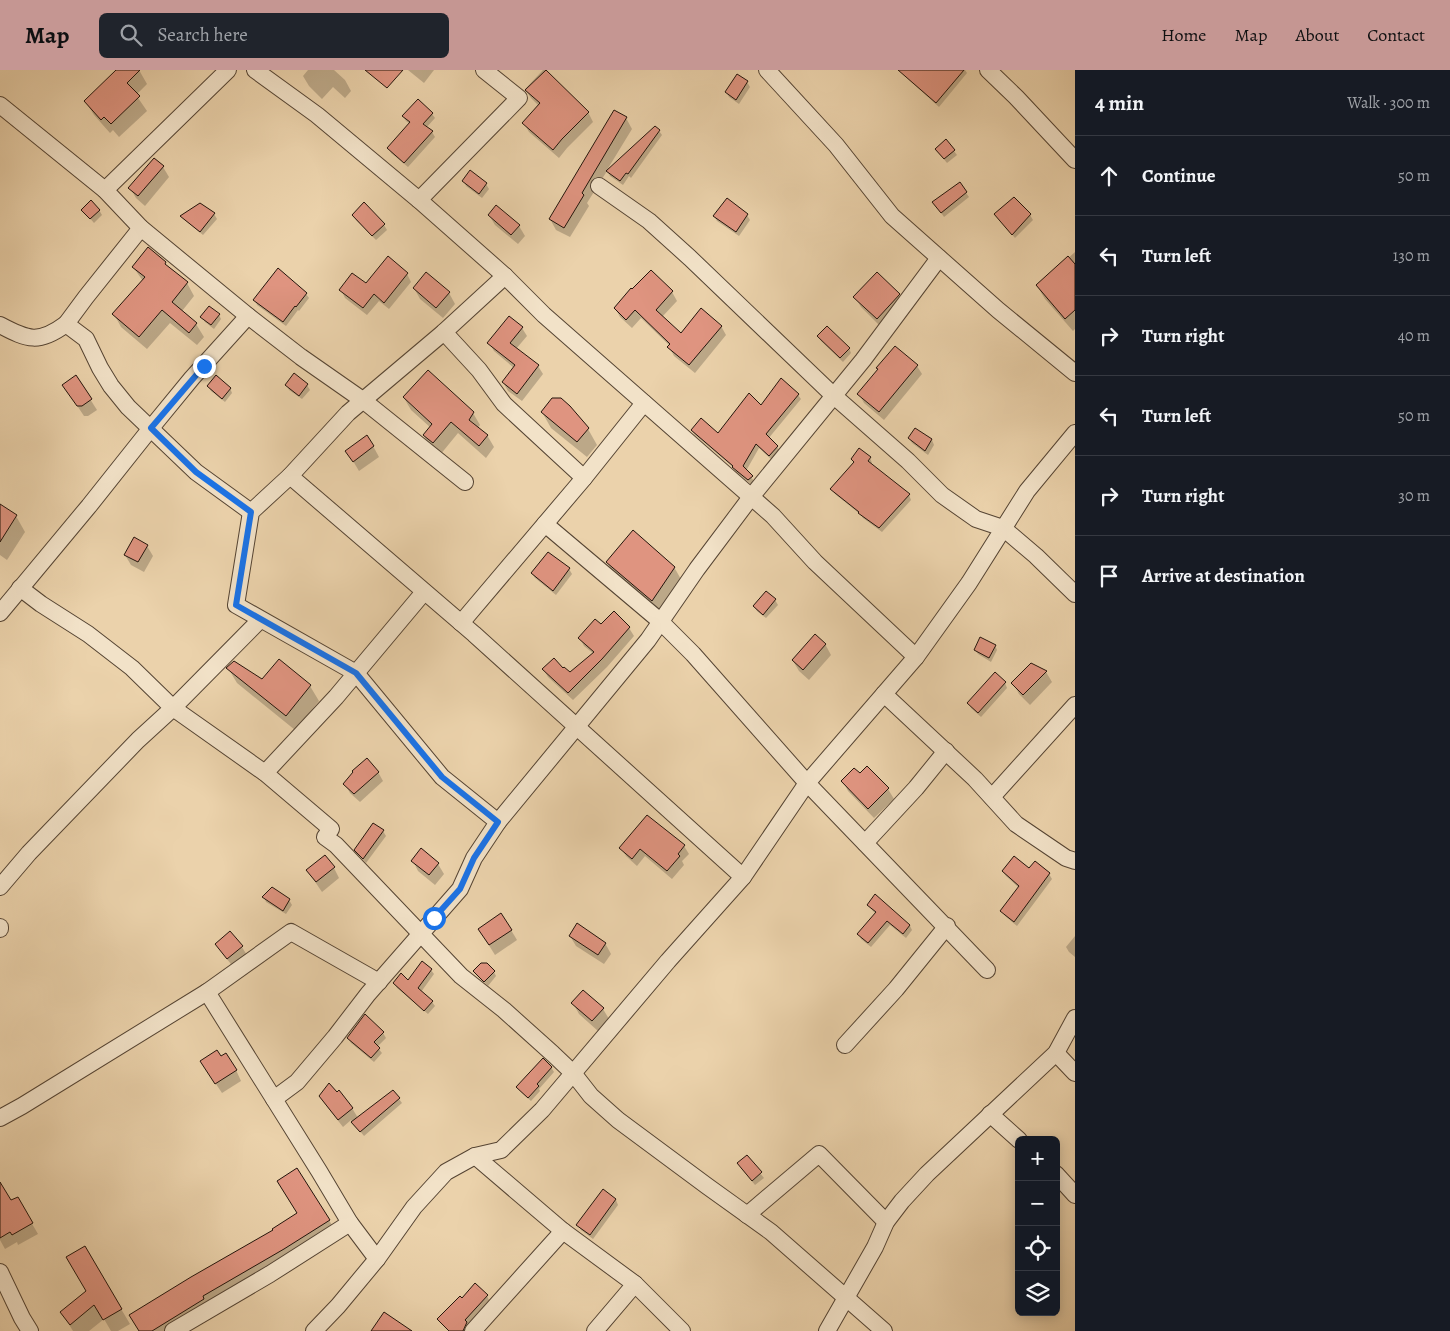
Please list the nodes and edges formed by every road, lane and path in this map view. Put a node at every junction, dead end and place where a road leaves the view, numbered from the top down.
1 (228, 70) edge
2 (254, 70) edge
3 (484, 70) edge
4 (767, 70) edge
5 (988, 70) edge
6 (0, 105) edge
7 (1075, 160) edge
8 (599, 186) dead end
9 (105, 190) junction
10 (419, 200) junction
11 (141, 228) junction
12 (939, 258) junction
13 (505, 276) junction
14 (248, 316) junction
15 (66, 324) junction
16 (0, 325) edge
17 (444, 332) junction
18 (1075, 373) edge
19 (834, 396) junction
20 (364, 401) junction
21 (644, 403) junction
22 (151, 428) junction
23 (1075, 433) edge
24 (290, 476) junction
25 (584, 478) junction
26 (465, 482) dead end
27 (751, 497) junction
28 (251, 512) junction
29 (545, 524) junction
30 (1003, 528) junction
31 (20, 588) junction
32 (424, 592) junction
33 (1075, 594) edge
34 (0, 613) edge
35 (260, 620) junction
36 (660, 621) junction
37 (461, 623) junction
38 (916, 657) junction
39 (356, 673) junction
40 (884, 694) junction
41 (1075, 705) edge
42 (173, 708) junction
43 (577, 726) junction
44 (946, 751) junction
45 (265, 773) junction
46 (807, 783) junction
47 (992, 797) junction
48 (498, 822) junction
49 (865, 843) junction
50 (1075, 861) edge
51 (743, 877) junction
52 (0, 888) edge
53 (947, 926) junction
54 (421, 933) junction
55 (987, 970) dead end
56 (379, 982) junction
57 (207, 992) junction
58 (1075, 1018) edge
59 (845, 1045) dead end
60 (1056, 1053) junction
61 (1075, 1073) edge
62 (572, 1074) junction
63 (274, 1099) junction
64 (990, 1114) junction
65 (0, 1118) edge
66 (1015, 1136) edge
67 (475, 1156) junction
68 (1060, 1178) edge
69 (1075, 1195) edge
70 (747, 1215) junction
71 (886, 1222) junction
72 (350, 1223) junction
73 (563, 1231) junction
74 (377, 1259) junction
75 (0, 1272) edge
76 (635, 1284) junction
77 (846, 1298) junction
78 (30, 1331) edge
79 (173, 1331) edge
80 (314, 1331) edge
81 (472, 1331) edge
82 (595, 1331) edge
83 (682, 1331) edge
84 (827, 1331) edge
85 (884, 1331) edge

1 - 9 street
2 - 10 street
3 - 10 street
4 - 12 street
5 - 7 street
6 - 9 street
8 - 19 street
9 - 11 street
10 - 13 street
11 - 14 street
11 - 15 street
12 - 18 street
12 - 19 street
13 - 17 street
13 - 21 street
14 - 20 street
14 - 22 street
15 - 16 street
15 - 22 street
17 - 20 street
17 - 25 street
19 - 27 street
19 - 30 street
20 - 24 street
20 - 26 street
21 - 25 street
21 - 27 street
22 - 28 street
22 - 31 street
23 - 30 street
24 - 28 street
24 - 32 street
25 - 29 street
27 - 36 street
27 - 38 street
28 - 35 street
29 - 36 street
29 - 37 street
30 - 33 street
30 - 38 street
31 - 34 street
31 - 42 street
32 - 37 street
32 - 39 street
35 - 39 street
35 - 42 street
36 - 43 street
36 - 46 street
37 - 43 street
38 - 40 street
39 - 45 street
39 - 48 street
40 - 44 street
40 - 46 street
41 - 47 street
42 - 45 street
42 - 52 street
43 - 48 street
43 - 51 street
44 - 47 street
44 - 49 street
45 - 54 street
46 - 49 street
46 - 51 street
47 - 50 street
48 - 54 street
49 - 53 street
51 - 62 street
53 - 55 street
53 - 59 street
54 - 56 street
54 - 62 street
56 - 57 street
56 - 63 street
57 - 63 street
57 - 65 street
58 - 60 street
60 - 61 street
60 - 64 street
62 - 67 street
62 - 70 street
63 - 72 street
64 - 66 street
64 - 71 street
67 - 73 street
67 - 74 street
68 - 69 street
70 - 71 street
70 - 77 street
71 - 77 street
72 - 74 street
72 - 79 street
73 - 76 street
73 - 81 street
74 - 80 street
75 - 78 street
76 - 82 street
76 - 83 street
77 - 84 street
77 - 85 street

